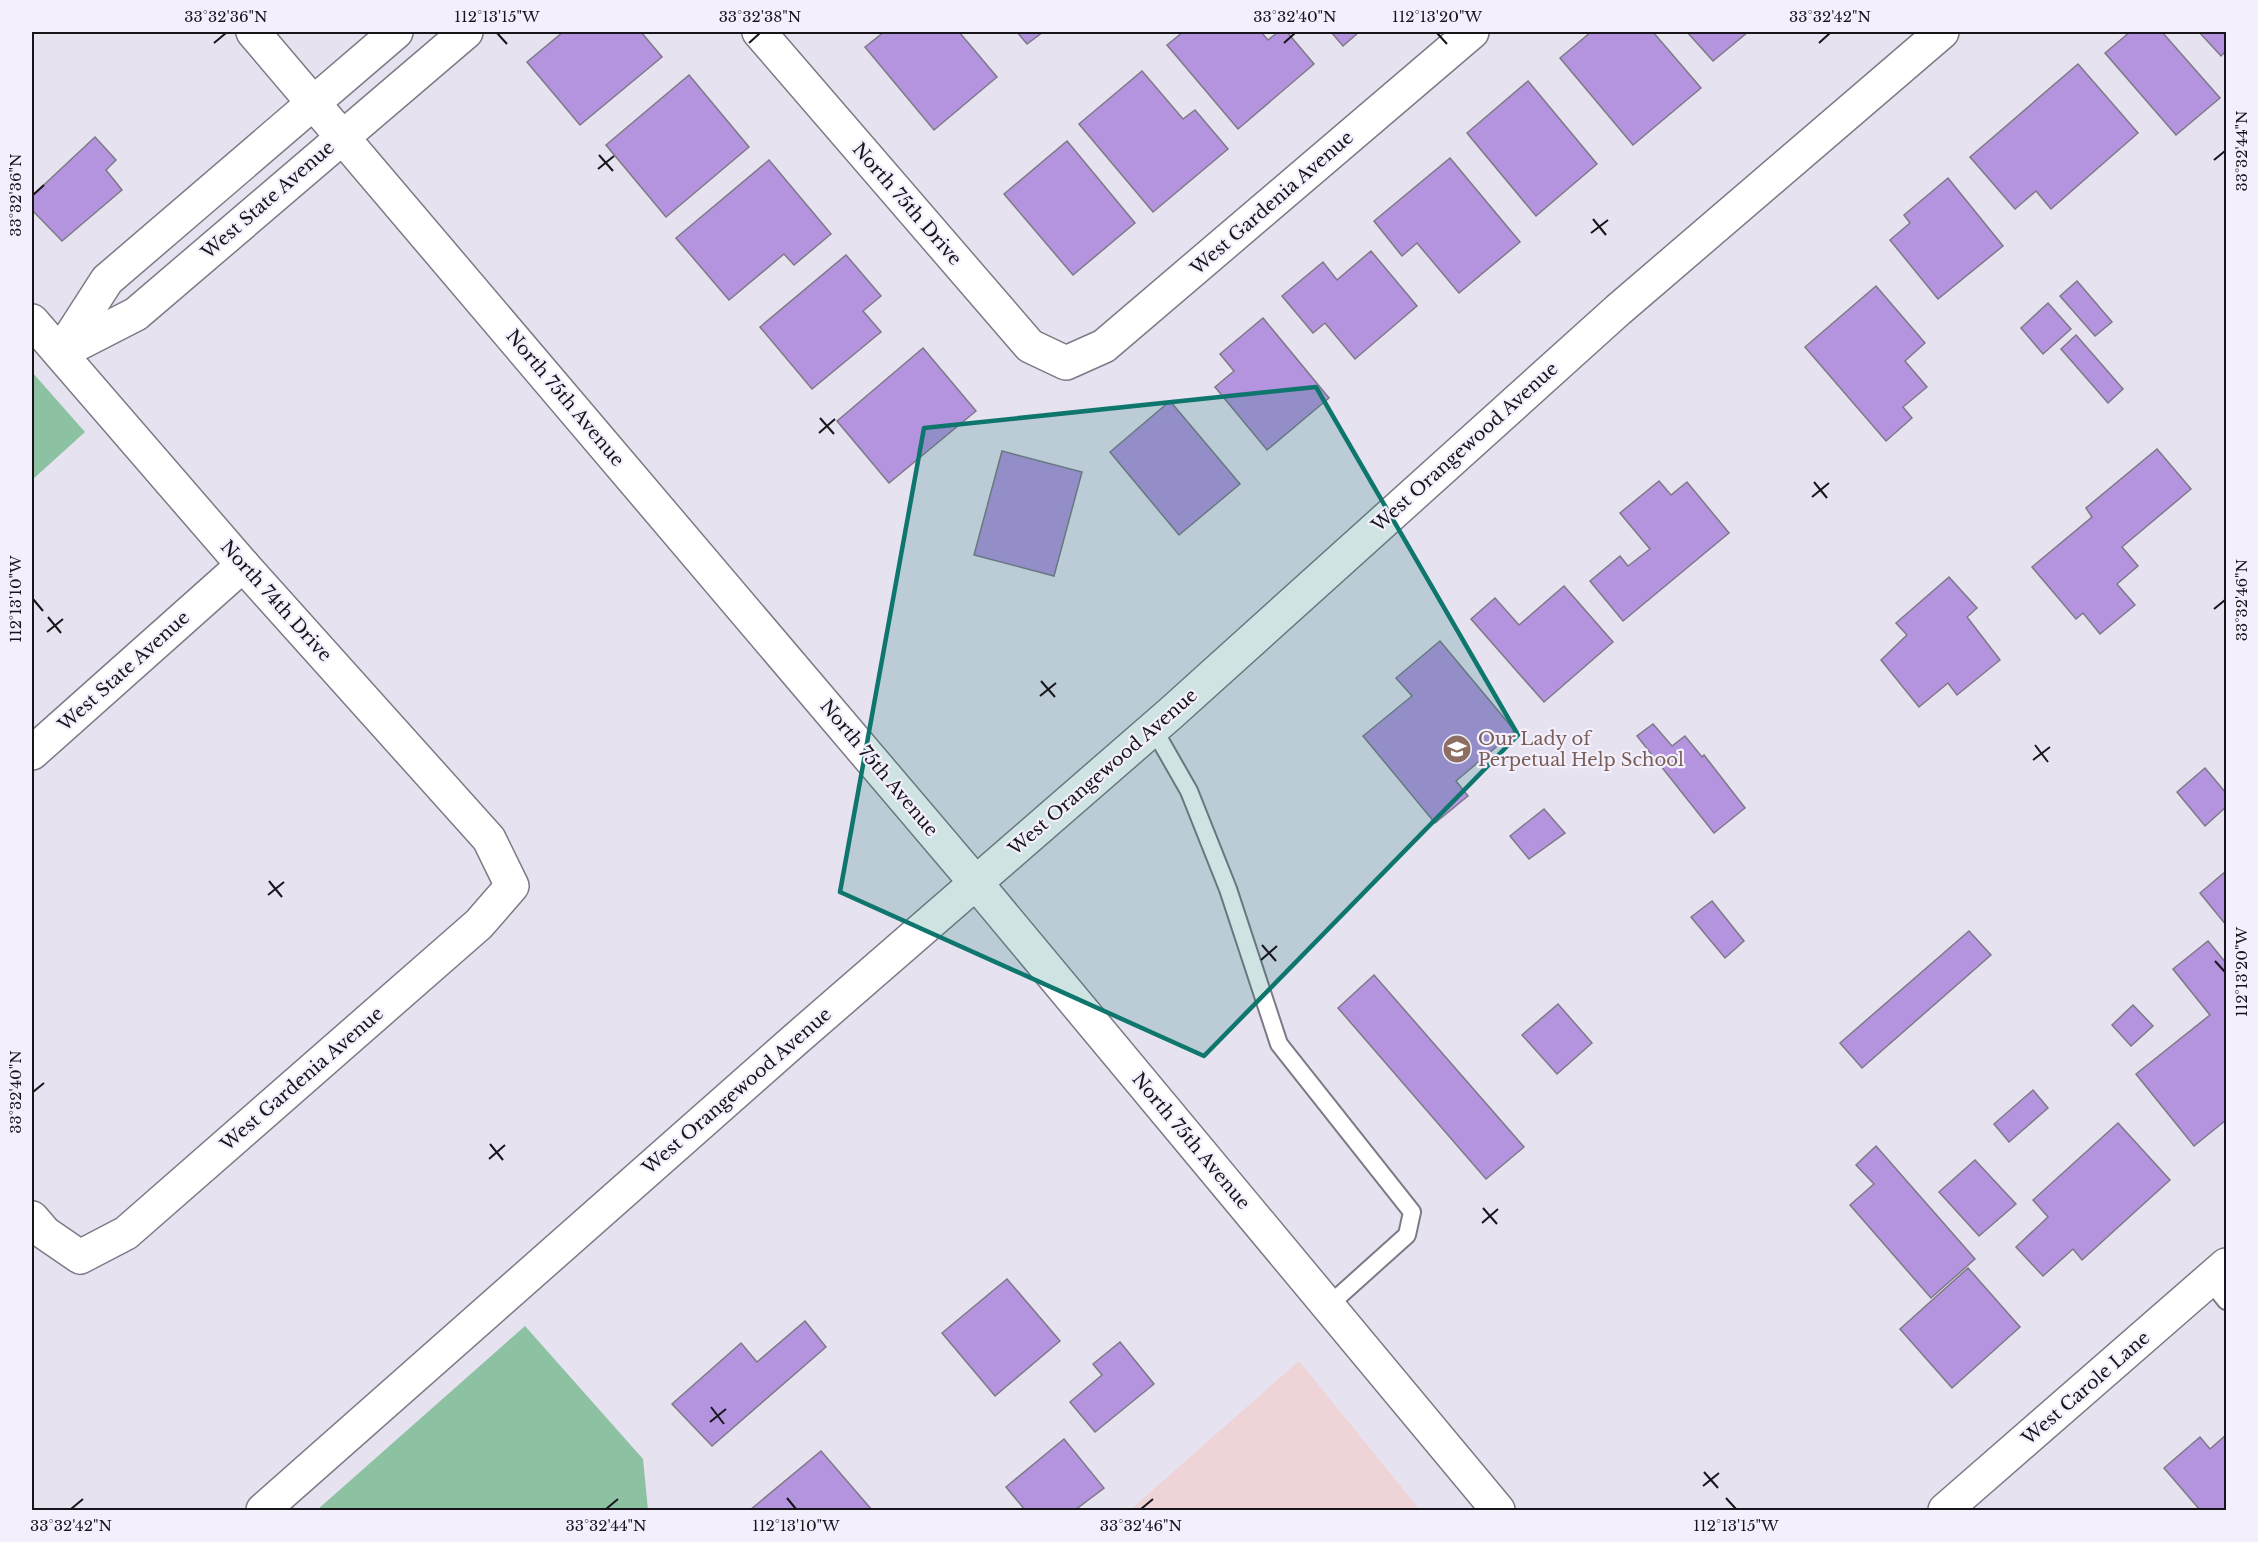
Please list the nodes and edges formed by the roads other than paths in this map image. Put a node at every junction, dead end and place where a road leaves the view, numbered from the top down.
1 (253, 32) edge
2 (396, 32) edge
3 (466, 32) edge
4 (1472, 32) edge
5 (1942, 32) edge
6 (764, 33) edge
7 (314, 102) junction
8 (343, 135) junction
9 (132, 259) junction
10 (162, 292) junction
11 (32, 321) edge
12 (60, 353) junction
13 (1066, 363) joint
14 (243, 565) junction
15 (1153, 728) junction
16 (32, 753) edge
17 (976, 883) junction
18 (512, 886) joint
19 (32, 1218) edge
20 (2221, 1282) edge
21 (1328, 1306) junction
22 (264, 1510) edge
23 (1498, 1510) edge
24 (1945, 1510) edge

1 - 7 street, North 75th Avenue
2 - 7 street
3 - 8 street, West State Avenue
4 - 13 street, West Gardenia Avenue
5 - 15 street, West Orangewood Avenue
6 - 13 street, North 75th Drive
7 - 8 street, North 75th Avenue
7 - 9 street
8 - 10 street, West State Avenue
8 - 17 street, North 75th Avenue
9 - 10 street
9 - 12 street
10 - 12 street, West State Avenue
11 - 12 street, North 74th Drive
12 - 14 street, North 74th Drive
14 - 16 street, West State Avenue
14 - 18 street, North 74th Drive
15 - 17 street, West Orangewood Avenue
15 - 21 lane
17 - 21 street, North 75th Avenue
17 - 22 street, West Orangewood Avenue
18 - 19 street, West Gardenia Avenue
20 - 24 street, West Carole Lane
21 - 23 street, North 75th Avenue

